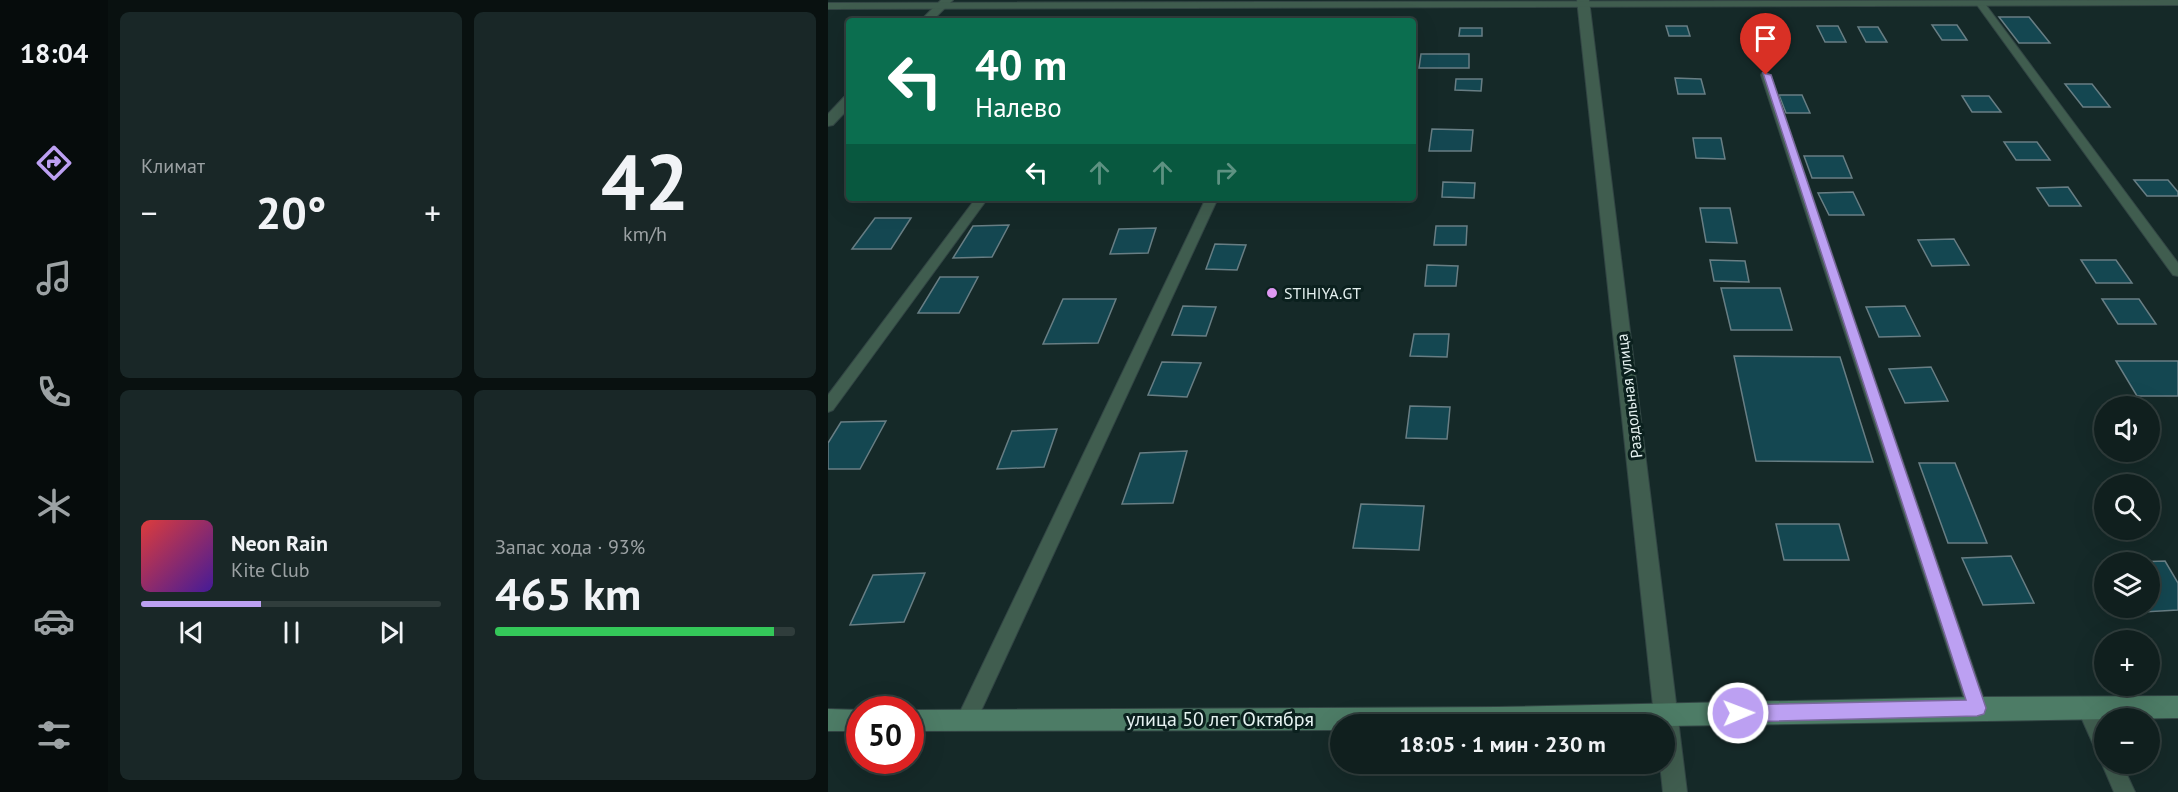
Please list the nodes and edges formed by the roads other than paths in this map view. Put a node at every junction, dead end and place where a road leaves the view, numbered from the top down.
1 (1583, 2) edge
2 (944, 3) edge
3 (1980, 3) junction
4 (2178, 3) edge
5 (828, 6) edge
6 (929, 18) edge
7 (1766, 75) dead end
8 (846, 103) edge
9 (828, 122) edge
10 (980, 201) edge
11 (1211, 201) edge
12 (2178, 272) edge
13 (828, 406) edge
14 (2178, 707) edge
15 (1977, 708) junction
16 (2087, 708) junction
17 (1666, 714) edge
18 (1675, 715) edge
19 (1330, 717) edge
20 (967, 719) junction
21 (828, 720) edge
22 (846, 720) edge
23 (924, 720) edge
24 (2094, 724) edge
25 (1673, 774) edge
26 (2117, 774) edge
27 (1675, 792) edge
28 (2125, 792) edge

1 - 2 street
1 - 3 street
1 - 17 street, Раздольная улица
2 - 5 street
2 - 6 street
3 - 4 street
3 - 12 lane
7 - 15 lane
8 - 9 street
10 - 13 lane
11 - 20 lane
14 - 16 main road, улица 50 лет Октября
15 - 16 main road, улица 50 лет Октября
15 - 18 main road, улица 50 лет Октября
16 - 24 lane
19 - 20 main road, улица 50 лет Октября
20 - 23 main road, улица 50 лет Октября
21 - 22 main road
25 - 27 street, Раздольная улица
26 - 28 lane

